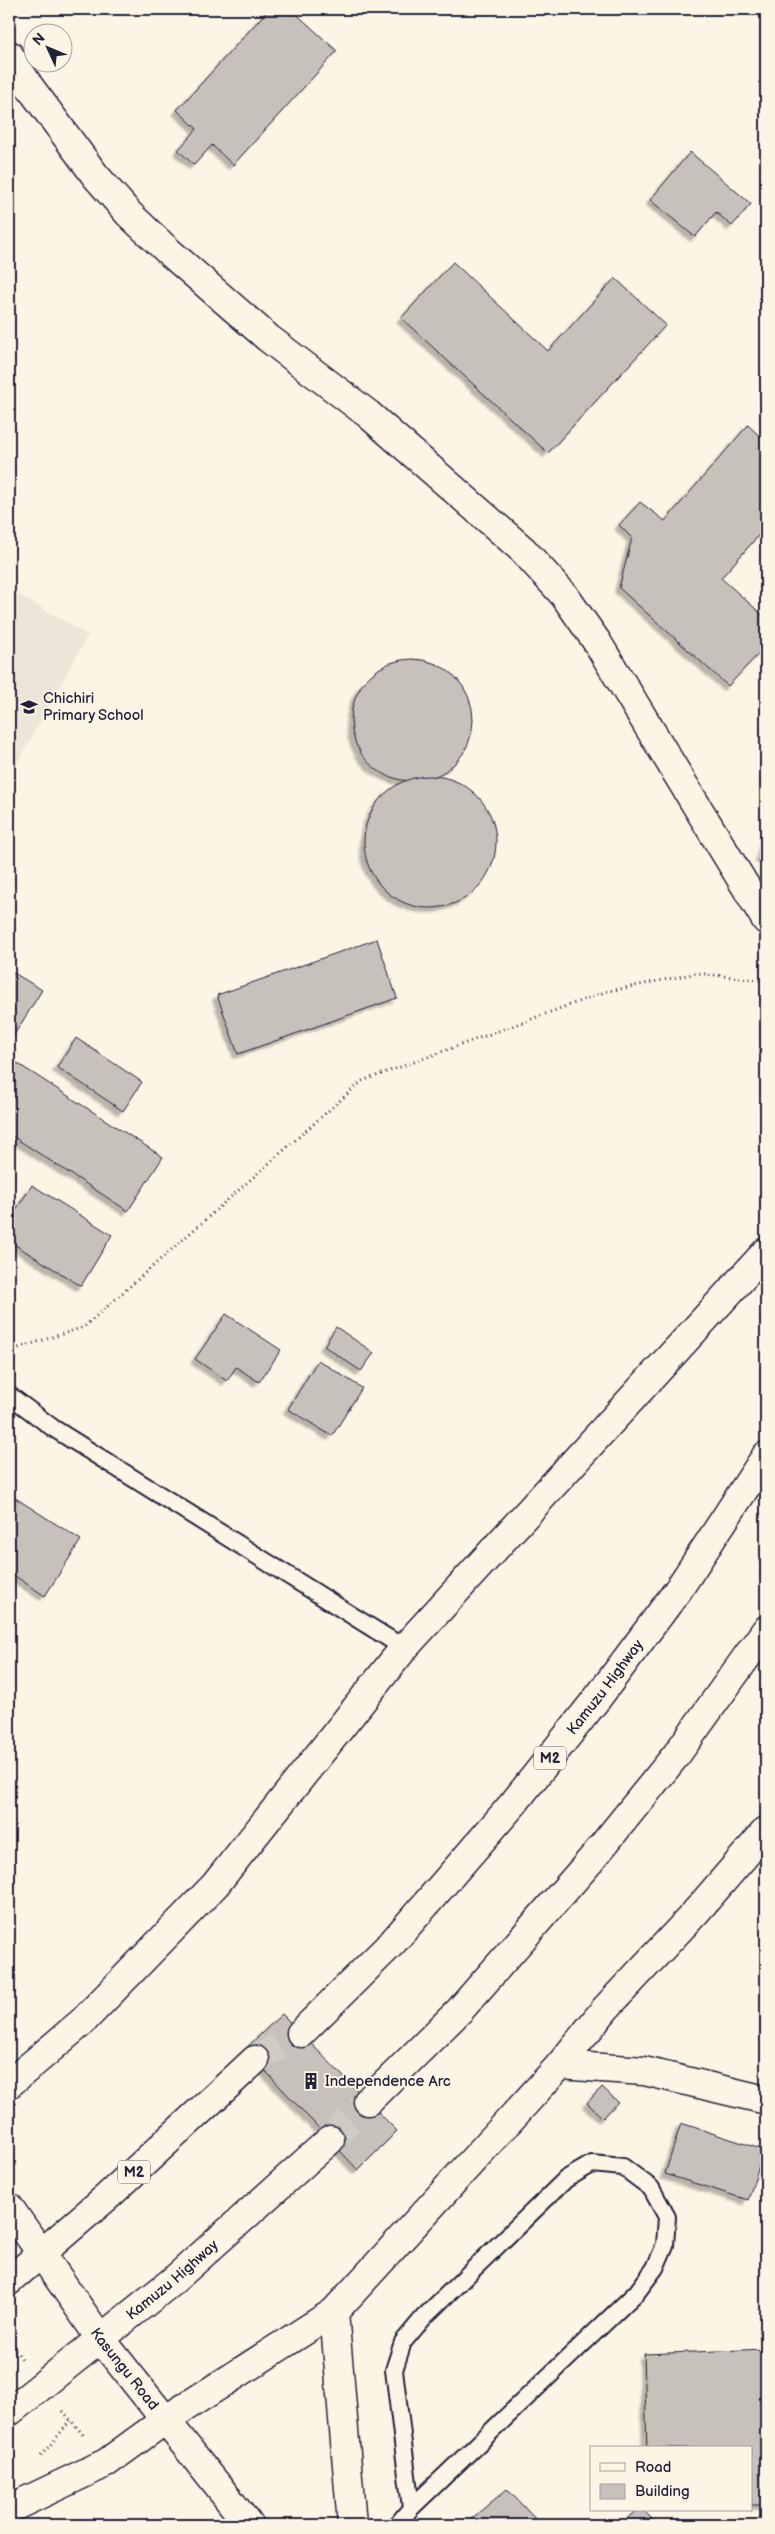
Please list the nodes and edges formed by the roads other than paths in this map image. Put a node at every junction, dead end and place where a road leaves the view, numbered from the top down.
1 (9, 55) edge
2 (766, 920) edge
3 (766, 1252) edge
4 (9, 1395) edge
5 (766, 1456) edge
6 (766, 1630) edge
7 (404, 1648) junction
8 (766, 1831) edge
9 (301, 2033) tunnel mouth
10 (255, 2060) tunnel mouth
11 (560, 2065) junction
12 (9, 2084) edge
13 (766, 2100) edge
14 (368, 2102) tunnel mouth
15 (330, 2140) tunnel mouth
16 (9, 2207) edge
17 (41, 2254) junction
18 (9, 2281) edge
19 (334, 2312) junction
20 (100, 2338) junction
21 (9, 2412) edge
22 (165, 2420) junction
23 (411, 2508) junction
24 (9, 2509) edge
25 (249, 2525) edge
26 (352, 2525) edge
27 (397, 2525) edge

1 - 2 main road
3 - 7 main road
4 - 7 lane
5 - 9 main road, Kamuzu Highway / M2
6 - 14 main road
7 - 12 main road
8 - 11 main road
10 - 17 main road, M2
11 - 13 main road
11 - 19 main road
15 - 20 main road, Kamuzu Highway
16 - 17 main road, Kasungu Road
17 - 18 main road, M2
17 - 20 main road, Kasungu Road
19 - 22 main road
19 - 26 main road
20 - 21 main road, Kamuzu Highway
20 - 22 main road, Kasungu Road
22 - 24 main road
22 - 25 main road, Kasungu Road
23 - 23 lane
23 - 27 lane

